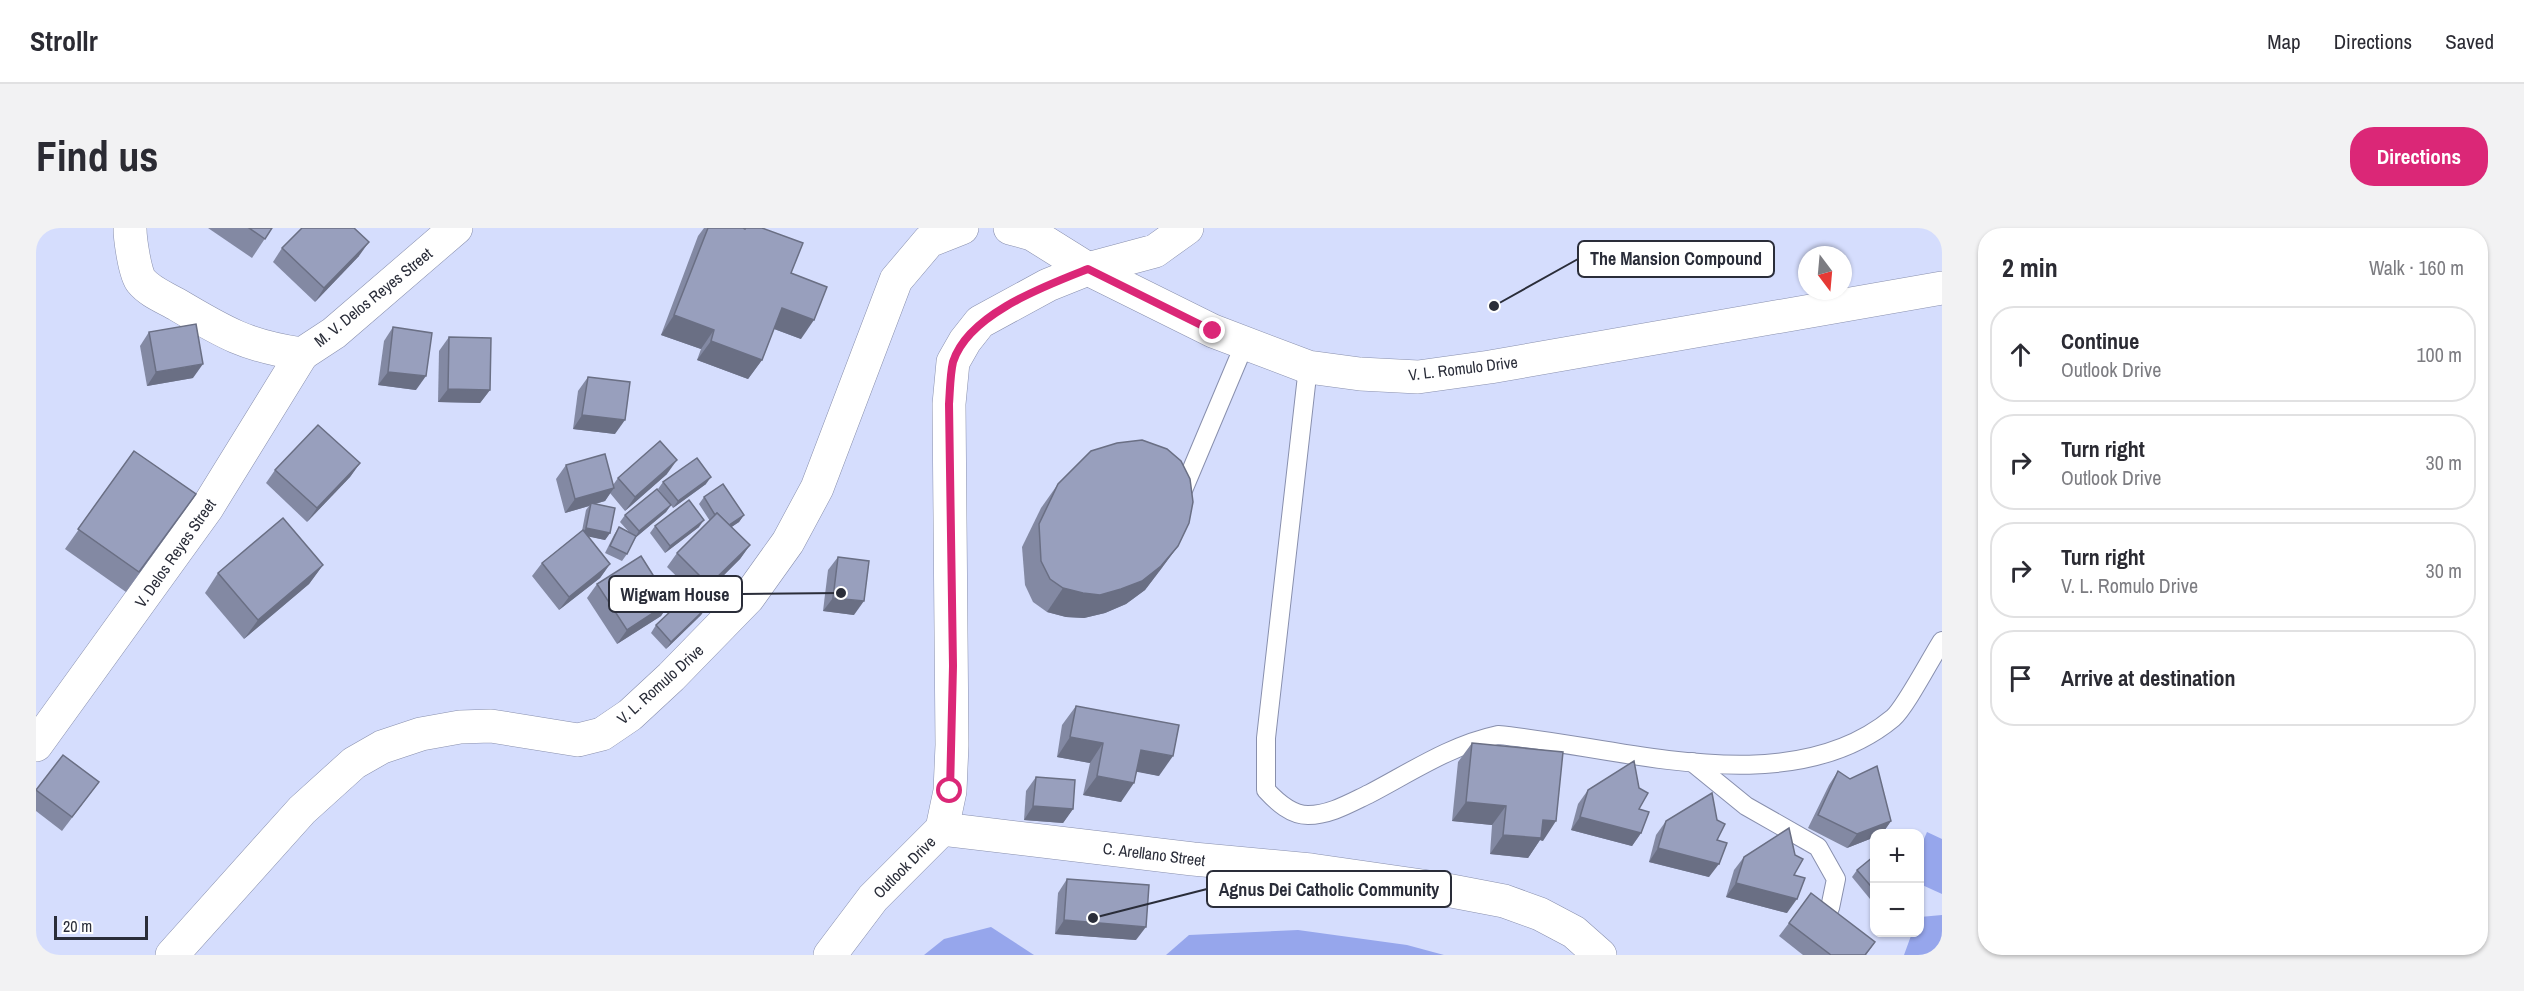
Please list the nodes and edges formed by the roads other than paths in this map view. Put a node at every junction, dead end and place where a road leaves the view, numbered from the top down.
1 (130, 228) edge
2 (456, 228) edge
3 (962, 228) edge
4 (1010, 228) edge
5 (1187, 228) edge
6 (1088, 269) junction
7 (1942, 288) edge
8 (1245, 343) junction
9 (302, 354) junction
10 (1308, 367) junction
11 (1181, 495) edge
12 (1942, 641) edge
13 (36, 745) edge
14 (1692, 762) junction
15 (942, 829) junction
16 (1830, 908) edge
17 (172, 955) edge
18 (830, 955) edge
19 (1600, 955) edge

1 - 9 street, M. V. Delos Reyes Street
2 - 9 street, M. V. Delos Reyes Street
3 - 17 street, V. L. Romulo Drive
4 - 6 street, V. L. Romulo Drive
5 - 6 street, Outlook Drive
6 - 8 street, V. L. Romulo Drive
6 - 15 street, Outlook Drive
7 - 10 street, V. L. Romulo Drive
8 - 10 street, V. L. Romulo Drive
8 - 11 lane
9 - 13 street, V. Delos Reyes Street
10 - 14 lane
12 - 14 lane
14 - 16 lane
15 - 18 street, Outlook Drive
15 - 19 street, C. Arellano Street

